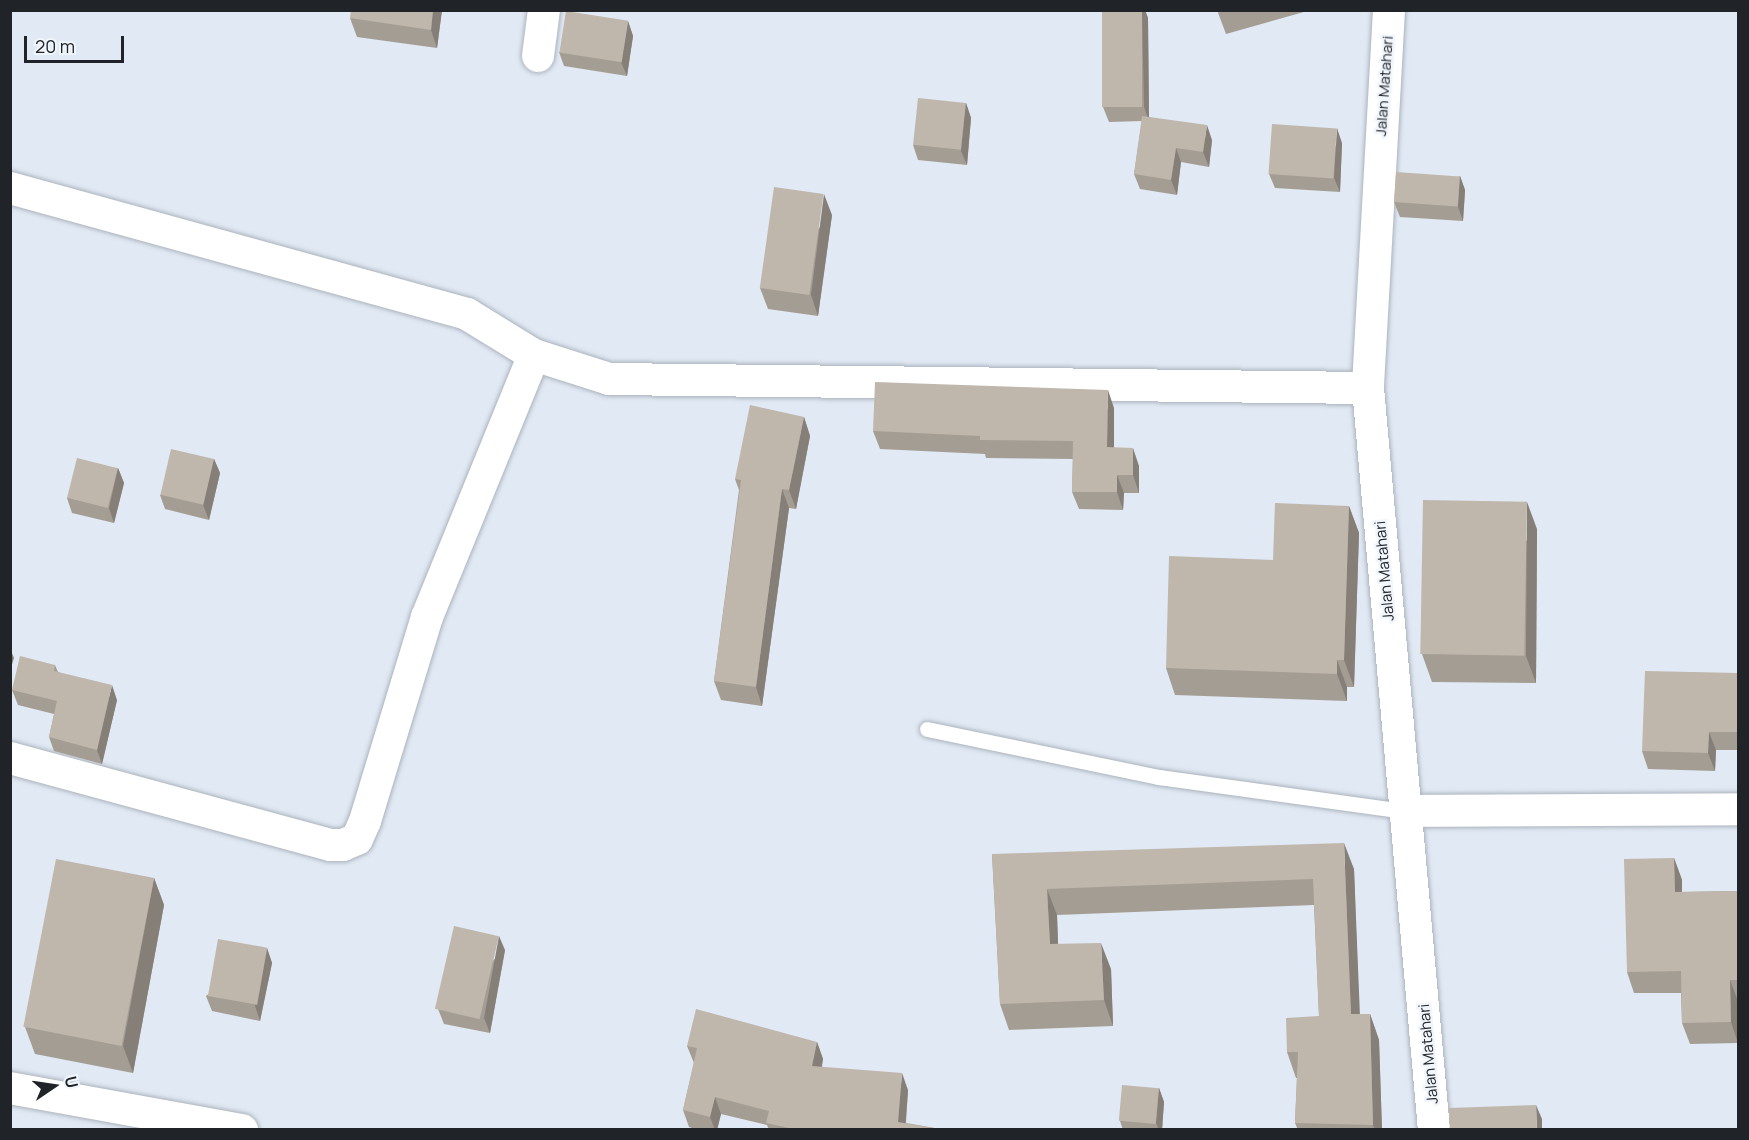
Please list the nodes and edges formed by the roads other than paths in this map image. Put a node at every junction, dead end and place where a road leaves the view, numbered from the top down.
1 (543, 10) edge
2 (1389, 10) edge
3 (538, 56) dead end
4 (10, 188) edge
5 (534, 355) junction
6 (1368, 388) junction
7 (927, 729) dead end
8 (10, 758) edge
9 (1738, 809) edge
10 (1405, 811) junction
11 (10, 1088) edge
12 (242, 1130) edge
13 (1434, 1130) edge

1 - 3 street
2 - 6 street, Jalan Matahari
4 - 5 street
5 - 6 street
5 - 8 street
6 - 10 street, Jalan Matahari
7 - 10 lane
9 - 10 street
10 - 13 street, Jalan Matahari
11 - 12 street

